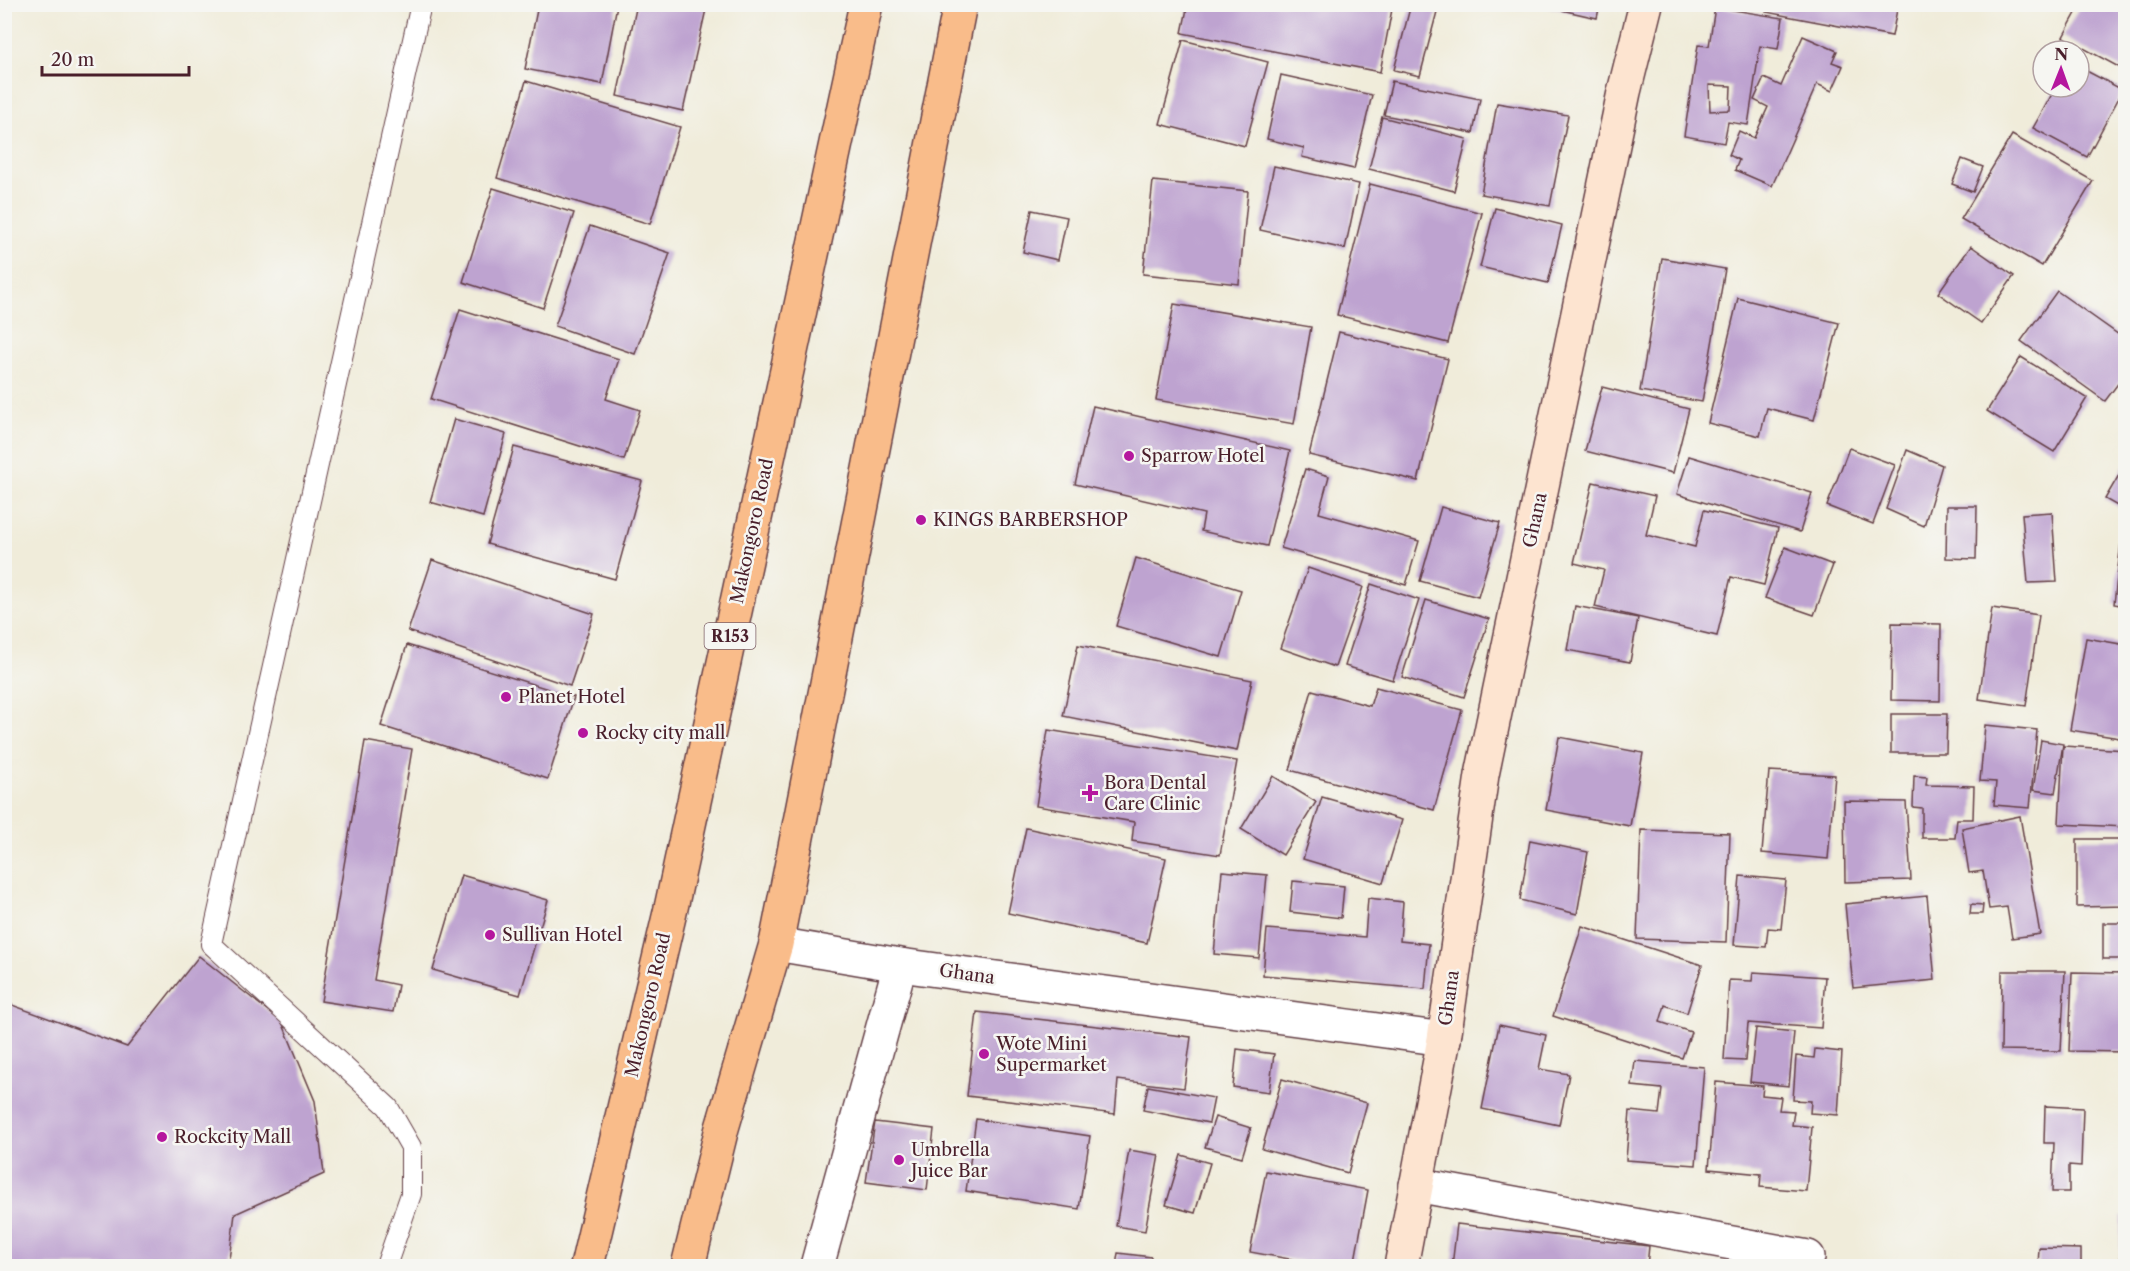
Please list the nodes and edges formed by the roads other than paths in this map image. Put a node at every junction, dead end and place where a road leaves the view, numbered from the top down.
1 (421, 4) edge
2 (866, 4) edge
3 (960, 4) edge
4 (1647, 4) edge
5 (776, 944) junction
6 (900, 965) junction
7 (1444, 1039) junction
8 (1416, 1185) junction
9 (1808, 1257) dead end
10 (386, 1266) edge
11 (588, 1266) edge
12 (688, 1266) edge
13 (817, 1266) edge
14 (1401, 1266) edge

1 - 10 lane
2 - 11 main road, Makongoro Road / R153
3 - 5 main road
4 - 7 street, Ghana
5 - 6 street, Ghana
5 - 12 main road
6 - 7 street, Ghana
6 - 13 street
7 - 8 street, Ghana
8 - 9 street
8 - 14 street, Ghana

